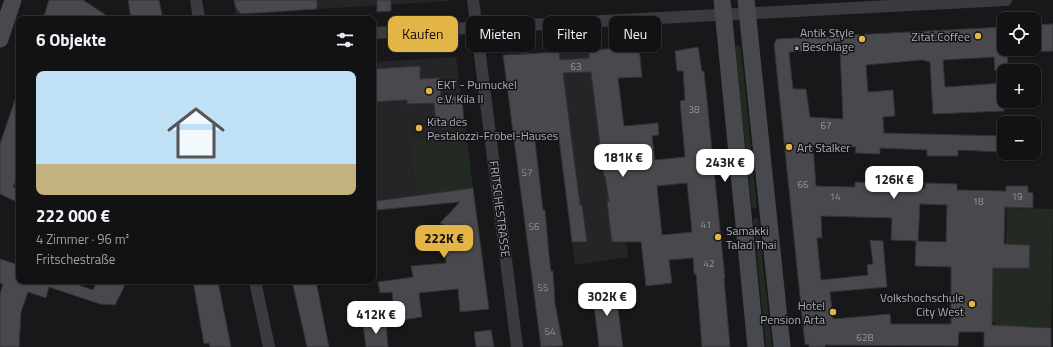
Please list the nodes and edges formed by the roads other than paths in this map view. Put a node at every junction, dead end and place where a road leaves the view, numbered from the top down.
1 (13, 0) edge
2 (196, 0) edge
3 (473, 0) edge
4 (1006, 0) edge
5 (974, 1) edge
6 (746, 7) edge
7 (723, 8) edge
8 (199, 16) edge
9 (475, 16) edge
10 (535, 22) edge
11 (466, 28) edge
12 (376, 33) edge
13 (0, 39) edge
14 (479, 52) edge
15 (256, 284) edge
16 (269, 347) edge
17 (518, 347) edge
18 (756, 347) edge
19 (782, 347) edge

1 - 13 main road
2 - 8 street
3 - 9 street, FRITSCHESTRASSE
4 - 5 street
5 - 6 street
6 - 7 street
6 - 19 main road
7 - 10 street
7 - 18 main road
11 - 12 street
14 - 17 street, FRITSCHESTRASSE
15 - 16 street

